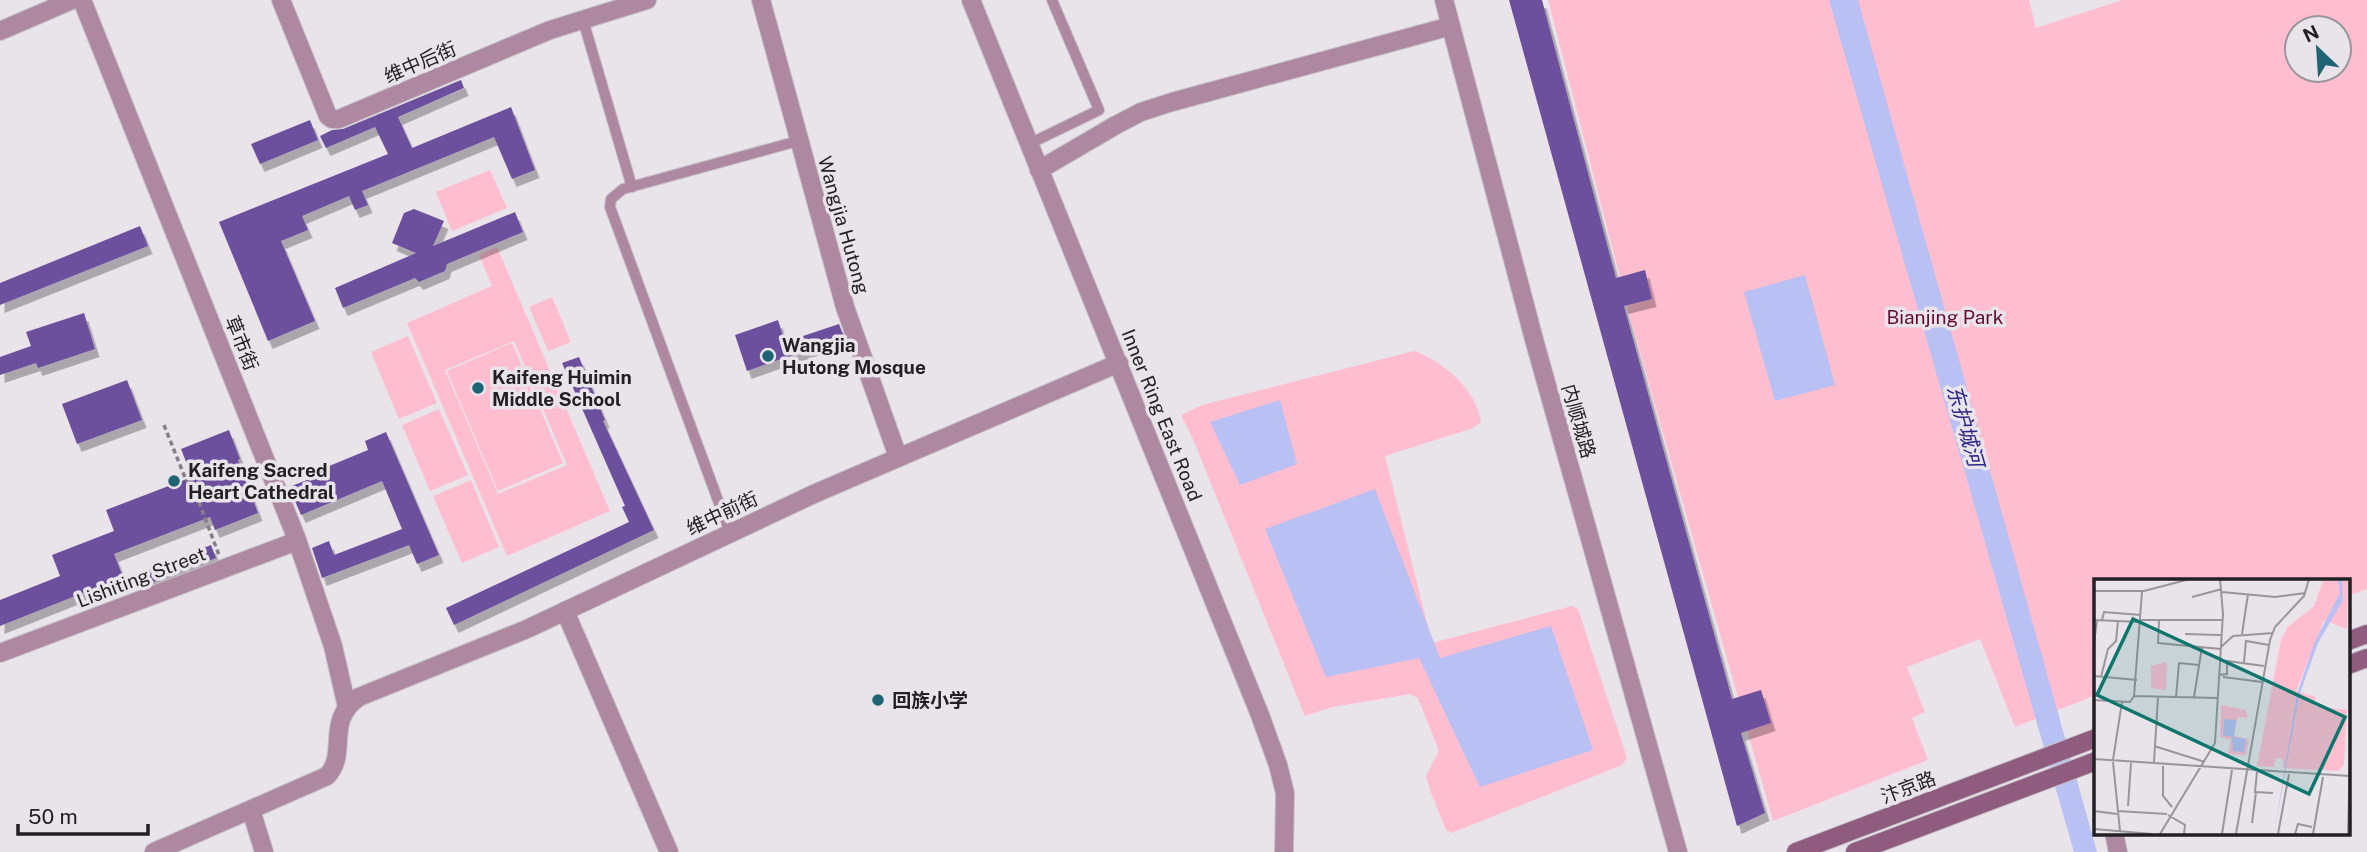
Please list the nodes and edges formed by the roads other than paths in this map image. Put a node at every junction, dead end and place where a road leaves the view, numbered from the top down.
1 (72, 0) edge
2 (82, 0) edge
3 (281, 0) edge
4 (647, 0) edge
5 (761, 0) edge
6 (971, 0) edge
7 (1052, 0) edge
8 (1444, 0) edge
9 (583, 20) junction
10 (1451, 26) junction
11 (0, 31) edge
12 (798, 141) junction
13 (1029, 144) junction
14 (1039, 170) junction
15 (632, 187) junction
16 (1119, 363) junction
17 (898, 457) junction
18 (730, 533) junction
19 (297, 541) junction
20 (565, 611) junction
21 (2367, 634) edge
22 (2350, 640) edge
23 (0, 653) edge
24 (2367, 658) edge
25 (2350, 664) edge
26 (347, 707) junction
27 (2089, 740) edge
28 (2092, 762) edge
29 (251, 810) junction
30 (2114, 834) edge
31 (1887, 846) edge
32 (154, 852) edge
33 (264, 852) edge
34 (669, 852) edge
35 (1284, 852) edge
36 (1678, 852) edge
37 (1796, 852) edge
38 (1855, 852) edge
39 (2118, 852) edge

1 - 11 street
2 - 19 street, 草市街
3 - 9 street, 维中后街
4 - 9 street, 维中后街
5 - 12 street, Wangjia Hutong
6 - 13 street, Inner Ring East Road
7 - 13 lane
8 - 10 street, 内顺城路
9 - 15 lane
10 - 14 street
10 - 36 street, 内顺城路
12 - 15 lane
12 - 17 street, Wangjia Hutong
13 - 14 street, Inner Ring East Road
14 - 16 street, Inner Ring East Road
15 - 18 lane
16 - 17 street, 维中前街
16 - 35 street, Inner Ring East Road
17 - 18 street, 维中前街
18 - 20 street, 维中前街
19 - 23 street, Lishiting Street
19 - 26 street, 草市街
20 - 26 street, 维中前街
20 - 34 street
21 - 22 main road
24 - 25 main road
26 - 29 street
27 - 37 main road, 汴京路
28 - 31 main road
29 - 32 street
29 - 33 street
30 - 39 street
31 - 38 main road

